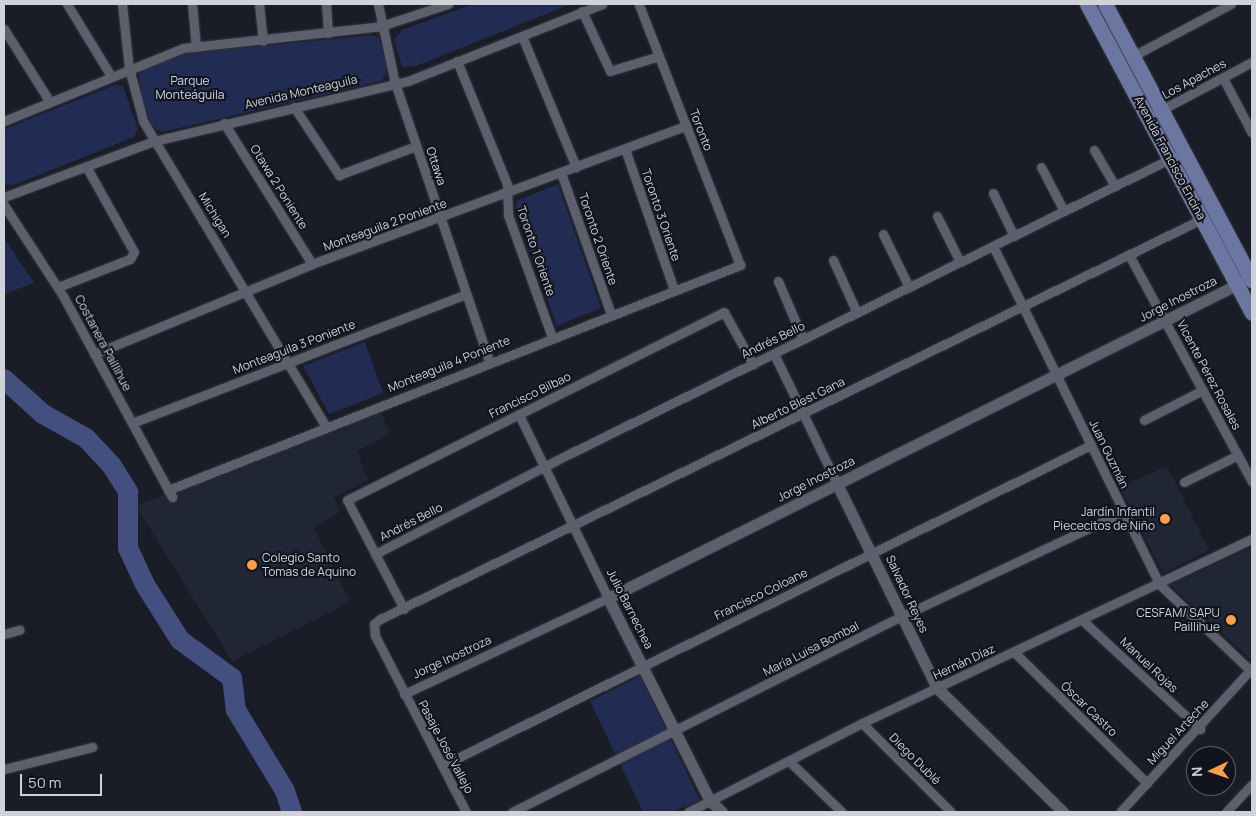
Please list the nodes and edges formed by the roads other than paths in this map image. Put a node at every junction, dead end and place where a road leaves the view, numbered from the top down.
1 (67, 4) edge
2 (122, 4) edge
3 (192, 4) edge
4 (259, 4) edge
5 (326, 4) edge
6 (378, 4) edge
7 (447, 4) edge
8 (602, 4) edge
9 (639, 4) edge
10 (1087, 4) edge
11 (1106, 4) edge
12 (1231, 4) edge
13 (582, 12) junction
14 (381, 26) junction
15 (4, 30) edge
16 (328, 33) junction
17 (522, 36) junction
18 (263, 41) junction
19 (196, 47) junction
20 (659, 56) junction
21 (1133, 56) junction
22 (457, 61) junction
23 (1252, 62) edge
24 (129, 68) junction
25 (111, 76) junction
26 (1223, 78) junction
27 (395, 83) junction
28 (50, 102) junction
29 (294, 107) junction
30 (1162, 110) junction
31 (1148, 117) junction
32 (4, 121) edge
33 (224, 123) junction
34 (686, 126) junction
35 (1252, 133) edge
36 (154, 141) junction
37 (416, 146) junction
38 (625, 149) junction
39 (1094, 150) dead end
40 (1184, 152) junction
41 (1170, 159) junction
42 (86, 166) junction
43 (576, 167) junction
44 (1041, 167) dead end
45 (561, 173) junction
46 (1115, 186) junction
47 (508, 193) junction
48 (993, 193) dead end
49 (4, 196) edge
50 (4, 205) edge
51 (1064, 211) junction
52 (937, 216) dead end
53 (440, 218) junction
54 (1202, 219) junction
55 (883, 234) dead end
56 (1014, 236) junction
57 (994, 246) junction
58 (1129, 255) junction
59 (833, 260) dead end
60 (960, 262) junction
61 (312, 264) junction
62 (740, 265) joint
63 (1252, 278) edge
64 (778, 281) dead end
65 (1237, 285) junction
66 (58, 287) junction
67 (909, 287) junction
68 (674, 290) junction
69 (248, 291) junction
70 (466, 294) junction
71 (1023, 306) junction
72 (857, 313) junction
73 (1252, 313) edge
74 (611, 314) junction
75 (1165, 320) junction
76 (552, 337) junction
77 (803, 339) junction
78 (94, 354) junction
79 (774, 354) junction
80 (489, 361) junction
81 (289, 362) junction
82 (753, 364) junction
83 (1056, 375) junction
84 (1203, 390) junction
85 (520, 415) junction
86 (801, 415) junction
87 (1144, 420) dead end
88 (132, 423) junction
89 (326, 427) junction
90 (1090, 445) junction
91 (1238, 455) junction
92 (547, 468) junction
93 (1184, 482) dead end
94 (1252, 482) edge
95 (837, 484) junction
96 (170, 494) joint
97 (1123, 512) junction
98 (574, 526) junction
99 (1252, 539) edge
100 (872, 553) junction
101 (375, 554) junction
102 (1159, 584) junction
103 (608, 598) junction
104 (404, 609) junction
105 (902, 616) junction
106 (1082, 620) junction
107 (19, 630) dead end
108 (4, 634) edge
109 (1014, 652) junction
110 (644, 666) junction
111 (1252, 670) edge
112 (937, 688) junction
113 (404, 694) junction
114 (862, 724) junction
115 (1200, 729) junction
116 (675, 732) junction
117 (92, 747) dead end
118 (790, 762) junction
119 (443, 765) junction
120 (4, 769) edge
121 (1147, 783) junction
122 (1252, 784) edge
123 (710, 801) junction
124 (466, 812) edge
125 (512, 812) edge
126 (688, 812) edge
127 (722, 812) edge
128 (842, 812) edge
129 (951, 812) edge
130 (1062, 812) edge
131 (1120, 812) edge
132 (1226, 812) edge

1 - 25 street
2 - 24 street, Michigan
3 - 19 street
4 - 18 street
5 - 16 street
6 - 14 street, Ottawa
7 - 14 street
8 - 13 street, Avenida Monteaguila
9 - 20 street, Toronto
10 - 31 main road, Avenida Francisco Encina
11 - 21 main road, Avenida Francisco Encina
12 - 21 street
13 - 17 street, Avenida Monteaguila
13 - 20 street
14 - 16 street
14 - 27 street, Ottawa
15 - 28 street
16 - 18 street
17 - 22 street, Avenida Monteaguila
17 - 43 street
18 - 19 street
19 - 24 street
20 - 34 street, Toronto
21 - 30 main road, Avenida Francisco Encina
22 - 27 street, Avenida Monteaguila
22 - 47 street, Toronto 1 Oriente
23 - 26 street, Los Apaches
24 - 25 street
24 - 36 street, Michigan
25 - 28 street
26 - 30 street, Los Apaches
26 - 35 street
27 - 29 street, Avenida Monteaguila
27 - 37 street, Ottawa
28 - 32 street
29 - 33 street, Avenida Monteaguila
29 - 37 street
30 - 31 street, Los Apaches
30 - 40 main road, Avenida Francisco Encina
31 - 41 main road, Avenida Francisco Encina
33 - 36 street, Avenida Monteaguila
33 - 61 street, Otawa 2 Poniente
34 - 38 street, Monteaguila 2 Poniente
34 - 62 street, Toronto
36 - 42 street, Avenida Monteaguila
36 - 69 street, Michigan
37 - 53 street, Ottawa
38 - 43 street, Monteaguila 2 Poniente
38 - 68 street, Toronto 3 Oriente
39 - 46 street
40 - 41 street, Andrés Bello
40 - 63 main road, Avenida Francisco Encina
41 - 46 street, Andrés Bello
41 - 54 main road, Avenida Francisco Encina
42 - 49 street, Avenida Monteaguila
42 - 66 street
43 - 45 street, Monteaguila 2 Poniente
44 - 51 street
45 - 47 street, Monteaguila 2 Poniente
45 - 74 street, Toronto 2 Oriente
46 - 51 street, Andrés Bello
47 - 53 street, Monteaguila 2 Poniente
47 - 76 street, Toronto 1 Oriente
48 - 56 street
50 - 66 street, Costanera Paillihue
51 - 56 street, Andrés Bello
52 - 60 street
53 - 61 street, Monteaguila 2 Poniente
53 - 70 street, Ottawa
54 - 58 street, Alberto Blest Gana
54 - 65 main road, Avenida Francisco Encina
55 - 67 street
56 - 57 street, Andrés Bello
57 - 60 street, Andrés Bello
57 - 71 street, Juan Guzmán
58 - 71 street, Alberto Blest Gana
58 - 75 street, Vicente Pérez Rosales
59 - 72 street
60 - 67 street, Andrés Bello
61 - 69 street, Monteaguila 2 Poniente
62 - 68 street, Monteaguila 4 Poniente
63 - 65 street, Jorge Inostroza
64 - 77 street
65 - 73 main road, Avenida Francisco Encina
65 - 75 street, Jorge Inostroza
66 - 78 street, Costanera Paillihue
67 - 72 street, Andrés Bello
68 - 74 street, Monteaguila 4 Poniente
69 - 78 street, Monteaguila 2 Poniente
69 - 81 street, Michigan
70 - 80 street, Ottawa
70 - 81 street, Monteaguila 3 Poniente
71 - 83 street, Juan Guzmán
71 - 86 street, Alberto Blest Gana
72 - 77 street, Andrés Bello
74 - 76 street, Monteaguila 4 Poniente
75 - 83 street, Jorge Inostroza
75 - 84 street, Vicente Pérez Rosales
76 - 80 street, Monteaguila 4 Poniente
77 - 79 street, Andrés Bello
78 - 88 street, Costanera Paillihue
79 - 82 street, Andrés Bello
79 - 86 street, Salvador Reyes
80 - 89 street, Monteaguila 4 Poniente
81 - 88 street, Monteaguila 3 Poniente
81 - 89 street, Michigan
82 - 85 street, Francisco Bilbao
82 - 92 street, Andrés Bello
83 - 90 street, Juan Guzmán
83 - 95 street, Jorge Inostroza
84 - 87 street
84 - 91 street, Vicente Pérez Rosales
85 - 92 street, Julio Barnechea
85 - 101 street, Francisco Bilbao
86 - 95 street, Salvador Reyes
86 - 98 street, Alberto Blest Gana
88 - 96 street, Costanera Paillihue
89 - 96 street, Monteaguila 4 Poniente
90 - 97 street, Juan Guzmán
90 - 100 street, Francisco Coloane
91 - 93 street
91 - 94 street, Vicente Pérez Rosales
92 - 98 street, Julio Barnechea
92 - 101 street, Andrés Bello
95 - 100 street, Salvador Reyes
95 - 103 street, Jorge Inostroza
97 - 102 street, Juan Guzmán
97 - 105 street, María Luisa Bombal
98 - 103 street, Julio Barnechea
98 - 104 street, Alberto Blest Gana
99 - 102 street, Hernán Díaz
100 - 105 street, Salvador Reyes
100 - 110 street, Francisco Coloane
101 - 104 street
102 - 106 street, Hernán Díaz
102 - 111 street, Juan Guzmán
103 - 110 street, Julio Barnechea
103 - 113 street, Jorge Inostroza
104 - 113 street, Pasaje José Vallejo
105 - 112 street, Salvador Reyes
105 - 116 street, María Luisa Bombal
106 - 109 street, Hernán Díaz
106 - 115 street, Manuel Rojas
107 - 108 street
109 - 112 street, Hernán Díaz
109 - 121 street, Óscar Castro
110 - 116 street, Julio Barnechea
110 - 119 street, Francisco Coloane
111 - 115 street, Miguel Arteche
112 - 114 street, Hernán Díaz
112 - 130 street, Salvador Reyes
113 - 119 street, Pasaje José Vallejo
114 - 118 street, Hernán Díaz
114 - 129 street, Diego Dublé
115 - 121 street, Miguel Arteche
116 - 123 street, Julio Barnechea
116 - 125 street, María Luisa Bombal
117 - 120 street
118 - 123 street, Hernán Díaz
118 - 128 street
119 - 124 street, Pasaje José Vallejo
121 - 131 street, Miguel Arteche
122 - 132 street
123 - 126 street, Hernán Díaz
123 - 127 street, Julio Barnechea

